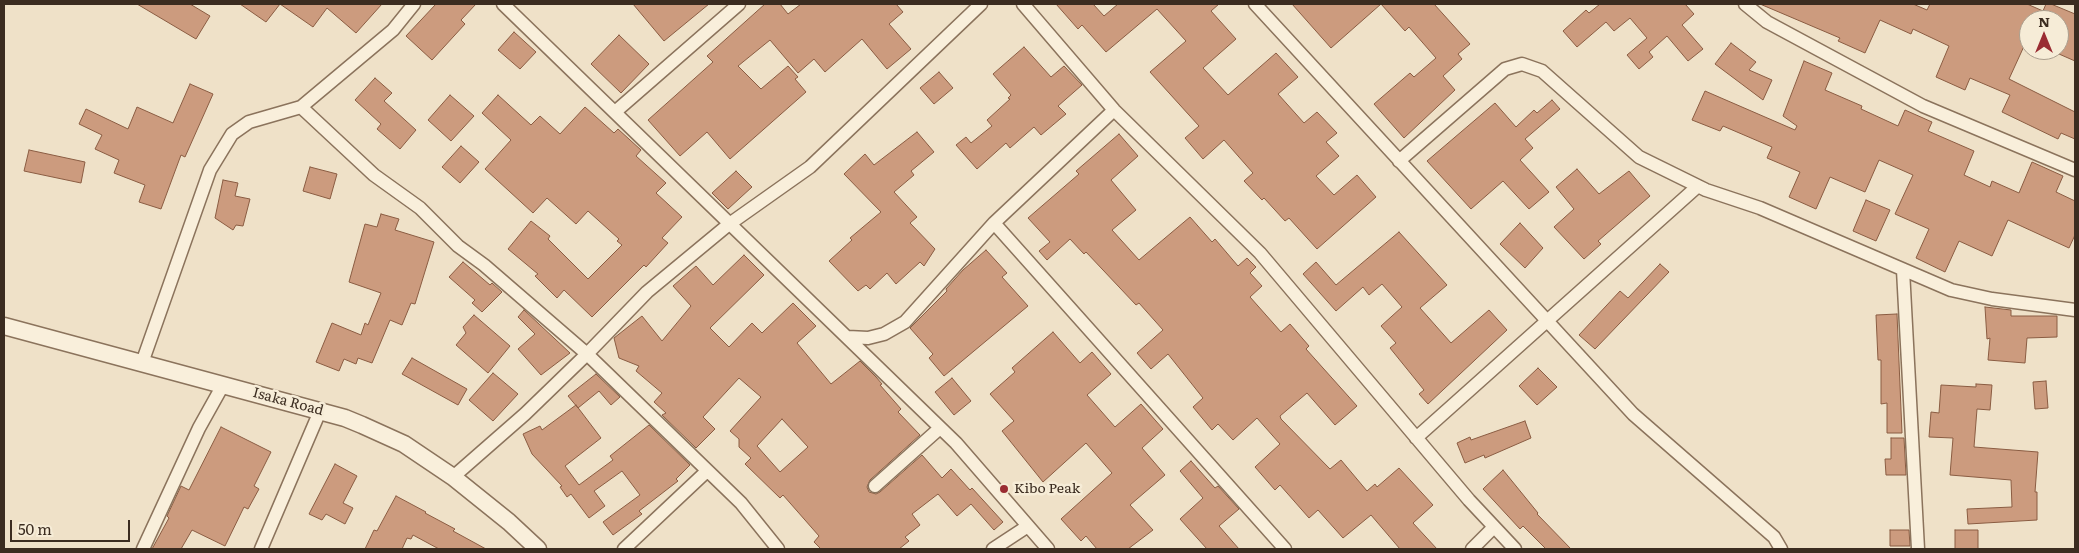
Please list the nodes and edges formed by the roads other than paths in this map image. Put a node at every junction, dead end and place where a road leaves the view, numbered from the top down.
1 (414, 4) edge
2 (503, 4) edge
3 (739, 4) edge
4 (981, 4) edge
5 (1023, 4) edge
6 (1255, 4) edge
7 (1744, 4) edge
8 (301, 107) junction
9 (1114, 110) junction
10 (614, 112) junction
11 (1400, 161) junction
12 (2075, 170) edge
13 (1698, 186) junction
14 (728, 224) junction
15 (994, 224) junction
16 (1903, 270) junction
17 (2075, 310) edge
18 (1546, 322) junction
19 (4, 326) edge
20 (848, 337) junction
21 (587, 354) junction
22 (142, 363) junction
23 (223, 384) junction
24 (320, 411) junction
25 (940, 428) junction
26 (1416, 438) junction
27 (707, 471) junction
28 (453, 477) junction
29 (875, 486) dead end
30 (1028, 526) junction
31 (1494, 527) junction
32 (143, 549) edge
33 (261, 549) edge
34 (538, 549) edge
35 (624, 549) edge
36 (778, 549) edge
37 (993, 549) edge
38 (1048, 549) edge
39 (1285, 549) edge
40 (1472, 549) edge
41 (1515, 549) edge
42 (1780, 549) edge
43 (1918, 549) edge

1 - 8 street
2 - 10 street
3 - 10 street
4 - 14 street
5 - 9 street
6 - 11 street
7 - 12 street
8 - 21 street
8 - 22 street
9 - 15 street
9 - 26 street
10 - 14 street
11 - 13 street
11 - 18 street
13 - 16 street
13 - 18 street
14 - 20 street
14 - 21 street
15 - 20 street
15 - 39 street
16 - 17 street
16 - 43 street
18 - 26 street
18 - 42 street
19 - 22 street, Isaka Road
20 - 25 street
21 - 27 street
21 - 28 street
22 - 23 street, Isaka Road
23 - 24 street, Isaka Road
23 - 32 street
24 - 28 street, Isaka Road
24 - 33 street
25 - 29 street
25 - 30 street
26 - 31 street
27 - 35 street
27 - 36 street
28 - 34 street, Isaka Road
30 - 37 street
30 - 38 street
31 - 40 street
31 - 41 street

